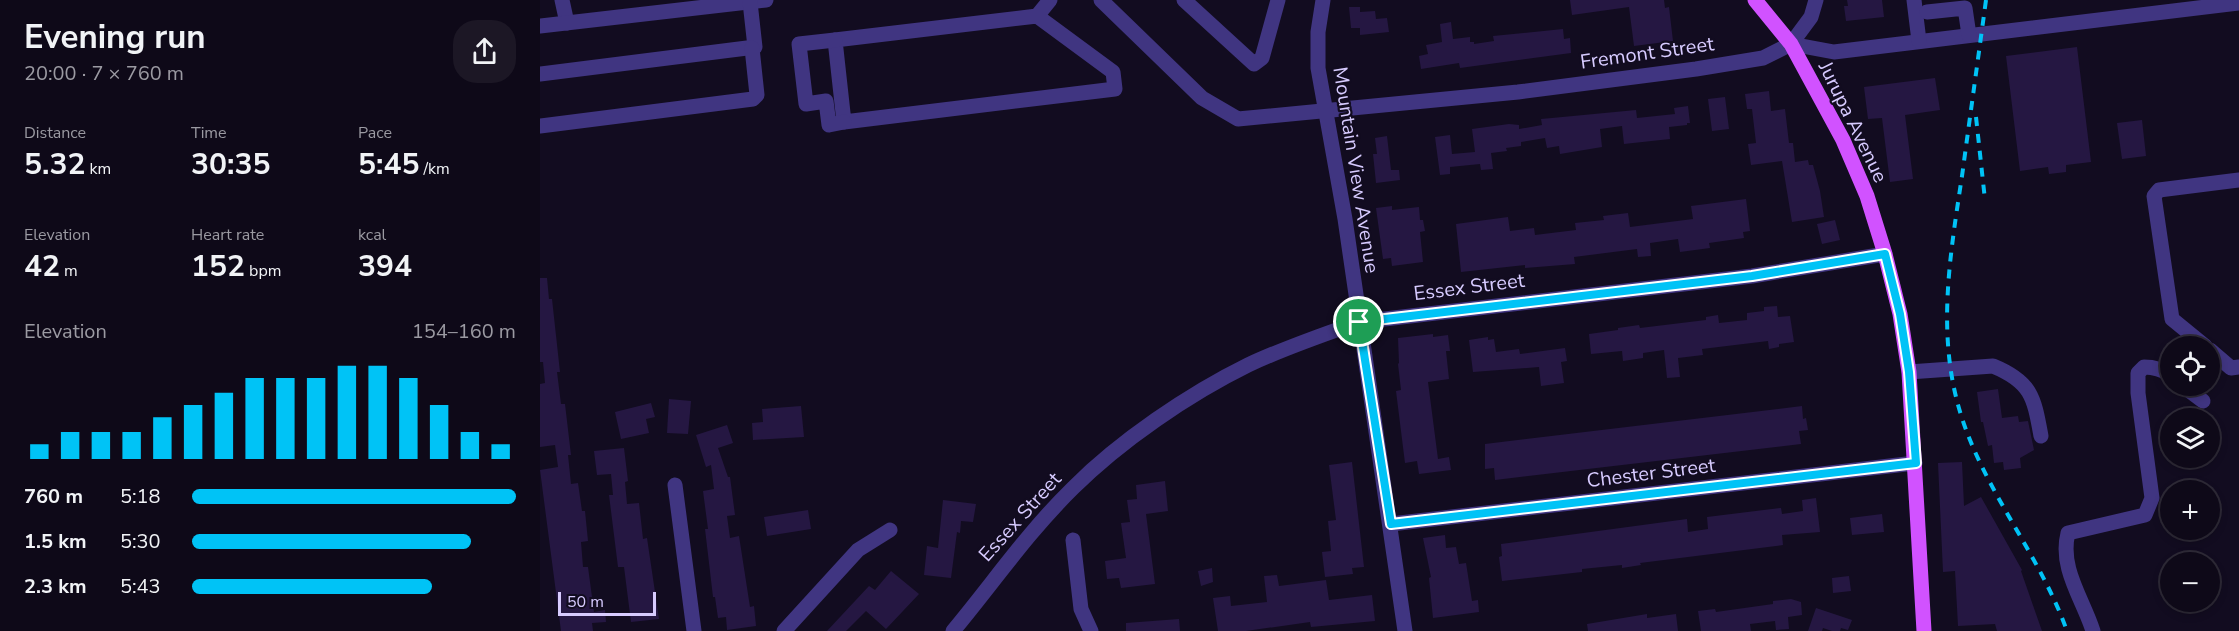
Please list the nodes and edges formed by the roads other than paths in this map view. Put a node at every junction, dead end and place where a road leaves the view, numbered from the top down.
1 (562, 0) edge
2 (766, 0) edge
3 (1050, 0) edge
4 (1101, 0) edge
5 (1184, 0) edge
6 (1278, 0) edge
7 (1323, 0) edge
8 (1755, 0) edge
9 (1816, 0) edge
10 (1914, 0) edge
11 (750, 2) junction
12 (2239, 3) edge
13 (2144, 7) edge
14 (1927, 12) dead end
15 (1037, 16) junction
16 (567, 23) junction
17 (540, 26) edge
18 (1969, 35) junction
19 (835, 40) junction
20 (1919, 41) junction
21 (1791, 44) junction
22 (752, 48) junction
23 (540, 74) edge
24 (1327, 110) junction
25 (844, 122) junction
26 (540, 126) edge
27 (2239, 180) edge
28 (1885, 254) junction
29 (1359, 322) junction
30 (2193, 336) edge
31 (2220, 357) edge
32 (2235, 368) edge
33 (2160, 369) edge
34 (1909, 372) junction
35 (2196, 396) edge
36 (2203, 401) dead end
37 (2041, 436) dead end
38 (1916, 463) junction
39 (675, 485) dead end
40 (1391, 524) junction
41 (890, 530) dead end
42 (1073, 540) dead end
43 (694, 631) edge
44 (784, 631) edge
45 (953, 631) edge
46 (1091, 631) edge
47 (1406, 631) edge
48 (1924, 631) edge
49 (2093, 631) edge

1 - 16 street
2 - 11 street
3 - 15 street
4 - 24 street, Fremont Street
5 - 6 street
7 - 24 street, Mountain View Avenue
8 - 21 main road, Jurupa Avenue
9 - 21 street
10 - 20 street
11 - 16 street
11 - 22 street
12 - 13 street
13 - 18 street
14 - 18 street
15 - 19 street
15 - 25 street
16 - 17 street
18 - 20 street
19 - 25 street
19 - 25 street
20 - 21 street
21 - 24 street, Fremont Street
21 - 28 main road, Jurupa Avenue
22 - 23 street
22 - 26 street
24 - 29 street, Mountain View Avenue
27 - 30 street
28 - 29 street, Essex Street
28 - 34 main road, Jurupa Avenue
29 - 40 street, Mountain View Avenue
29 - 45 street, Essex Street
31 - 32 street
33 - 49 street
34 - 37 street
34 - 38 main road, Jurupa Avenue
35 - 36 street
38 - 40 street, Chester Street
38 - 48 main road, Jurupa Avenue
39 - 43 street
40 - 47 street, Mountain View Avenue
41 - 44 street
42 - 46 street

